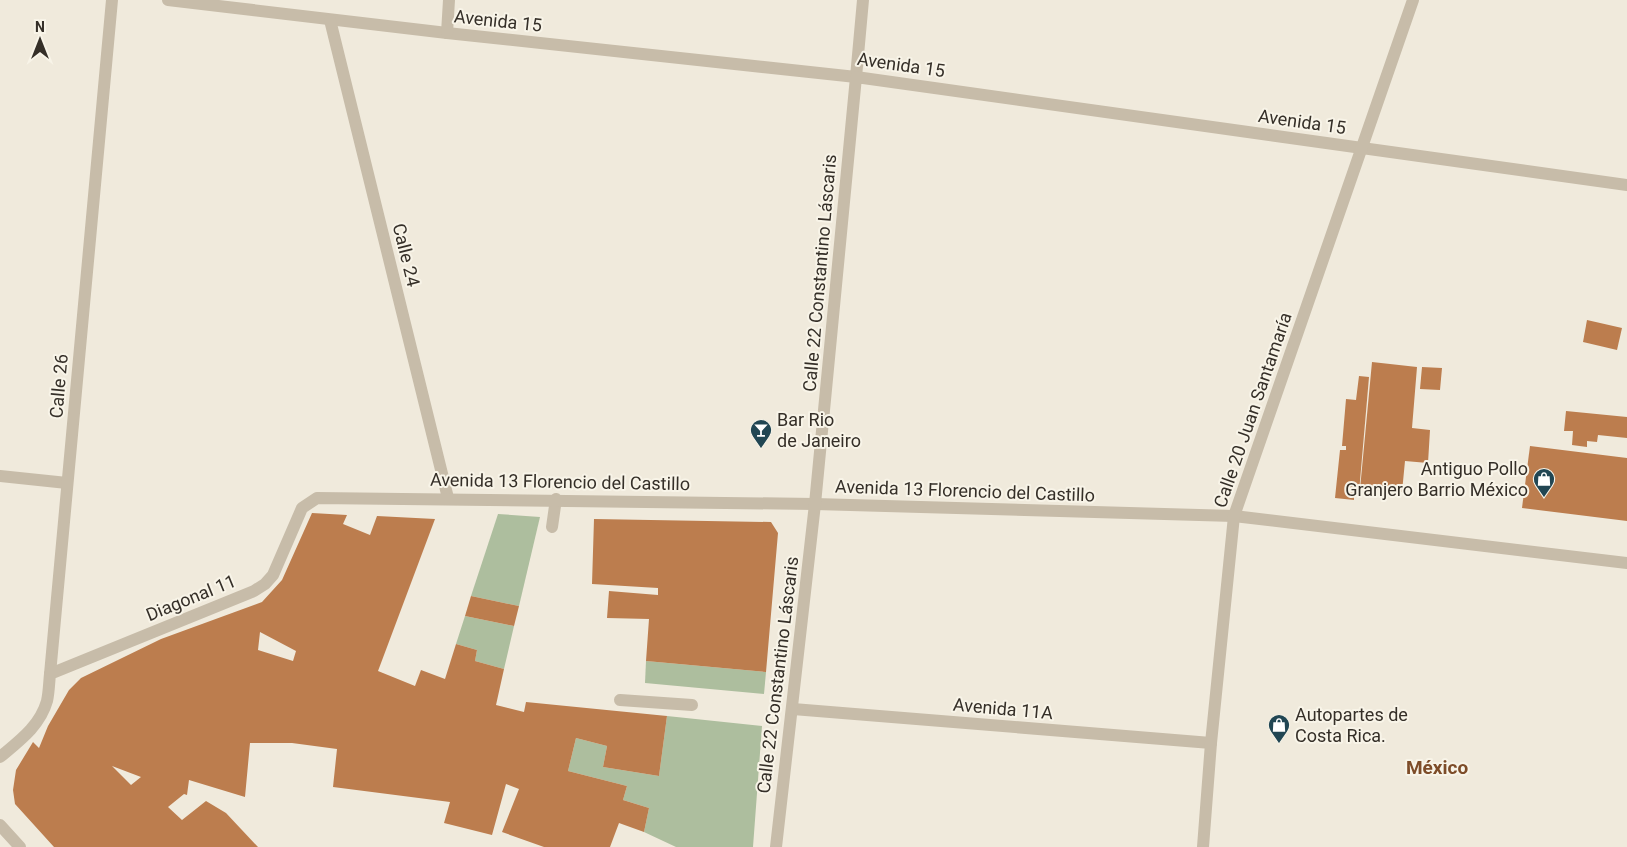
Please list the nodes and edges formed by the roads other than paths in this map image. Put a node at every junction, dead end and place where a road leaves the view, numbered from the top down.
1 (112, 0) edge
2 (168, 0) edge
3 (449, 0) edge
4 (863, 0) edge
5 (1414, 0) edge
6 (330, 20) junction
7 (447, 33) junction
8 (856, 76) junction
9 (1362, 148) junction
10 (1627, 185) edge
11 (0, 476) edge
12 (67, 483) junction
13 (448, 498) junction
14 (556, 499) junction
15 (815, 504) junction
16 (302, 508) joint
17 (1234, 516) junction
18 (552, 527) dead end
19 (1627, 563) edge
20 (50, 674) junction
21 (620, 700) dead end
22 (692, 705) dead end
23 (793, 710) junction
24 (1211, 743) junction
25 (0, 757) edge
26 (0, 826) edge
27 (20, 847) edge
28 (776, 847) edge
29 (1203, 847) edge

1 - 12 street, Calle 26
2 - 6 street, Avenida 15
3 - 7 street
4 - 8 street, Calle 22 Constantino Láscaris
5 - 9 street, Calle 20 Juan Santamaría
6 - 7 street, Avenida 15
6 - 13 street, Calle 24
7 - 8 street, Avenida 15
8 - 9 street, Avenida 15
8 - 15 street, Calle 22 Constantino Láscaris
9 - 10 street, Avenida 15
9 - 17 street, Calle 20 Juan Santamaría
11 - 12 street
12 - 20 street, Calle 26
13 - 14 street, Avenida 13 Florencio del Castillo
13 - 16 street, Avenida 13 Florencio del Castillo
14 - 15 street, Avenida 13 Florencio del Castillo
14 - 18 street
15 - 17 street, Avenida 13 Florencio del Castillo
15 - 23 street, Calle 22 Constantino Láscaris
16 - 20 street, Diagonal 11
17 - 19 street, Avenida 13 Florencio del Castillo
17 - 24 street, Calle 20 Juan Santamaría
20 - 25 street, Calle 26
21 - 22 street
23 - 24 street, Avenida 11A
23 - 28 street, Calle 22 Constantino Láscaris
24 - 29 street, Calle 20 Juan Santamaría
26 - 27 street

